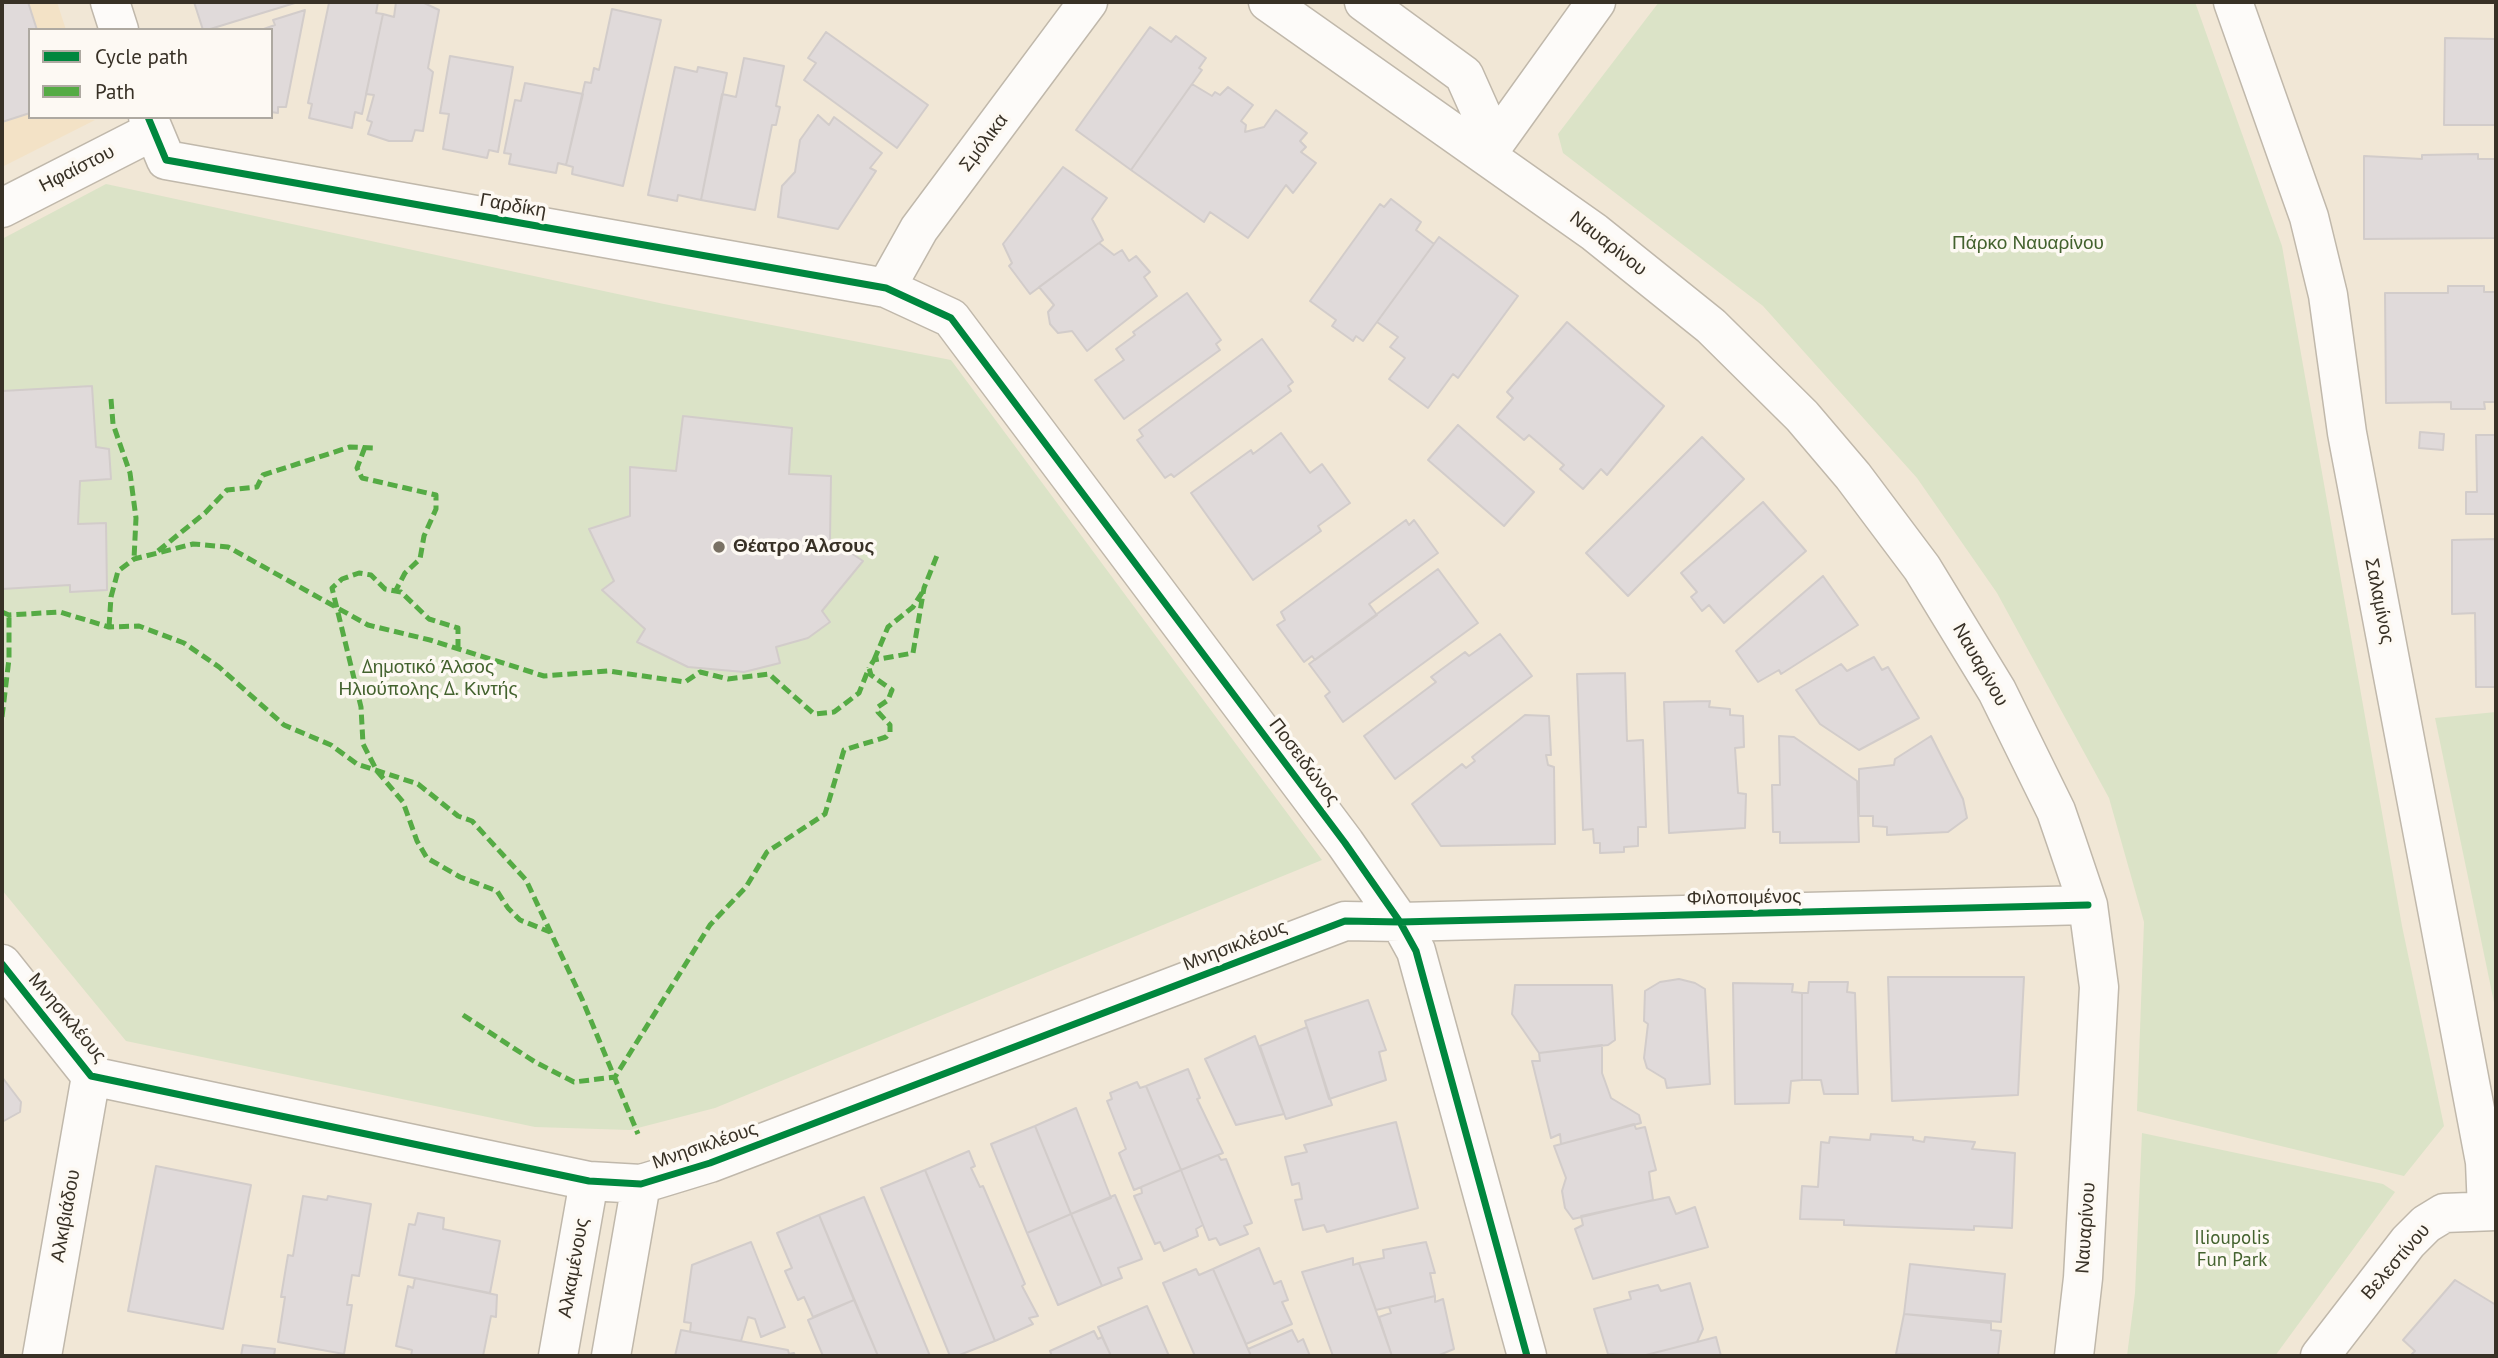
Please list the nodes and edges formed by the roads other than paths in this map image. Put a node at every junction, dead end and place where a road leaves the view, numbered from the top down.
1 (110, 2) edge
2 (1088, 2) edge
3 (1268, 2) edge
4 (1364, 2) edge
5 (1596, 2) edge
6 (2233, 2) edge
7 (118, 28) edge
8 (150, 124) edge
9 (1487, 154) junction
10 (2, 208) edge
11 (886, 288) junction
12 (2088, 905) junction
13 (1400, 922) junction
14 (2, 964) edge
15 (91, 1076) junction
16 (589, 1181) junction
17 (641, 1184) junction
18 (2491, 1210) edge
19 (42, 1356) edge
20 (558, 1356) edge
21 (611, 1356) edge
22 (1527, 1356) edge
23 (2074, 1356) edge
24 (2320, 1356) edge

1 - 7 street
2 - 11 street, Σμόλικα
3 - 9 street, Ναυαρίνου
4 - 9 street
5 - 9 street
6 - 18 street, Σαλαμίνος
8 - 10 street, Ηφαίστου
8 - 11 street, Γαρδίκη
9 - 12 street, Ναυαρίνου
11 - 13 street, Ποσειδώνος
12 - 13 street, Φιλοποιμένος
12 - 23 street, Ναυαρίνου
13 - 17 street, Μνησικλέους
13 - 22 street, Ποσειδώνος
14 - 15 street, Μνησικλέους
15 - 16 street, Μνησικλέους
15 - 19 street, Αλκιβιάδου
16 - 17 street, Μνησικλέους
16 - 20 street, Αλκαμένους
17 - 21 street
18 - 24 street, Βελεστίνου

